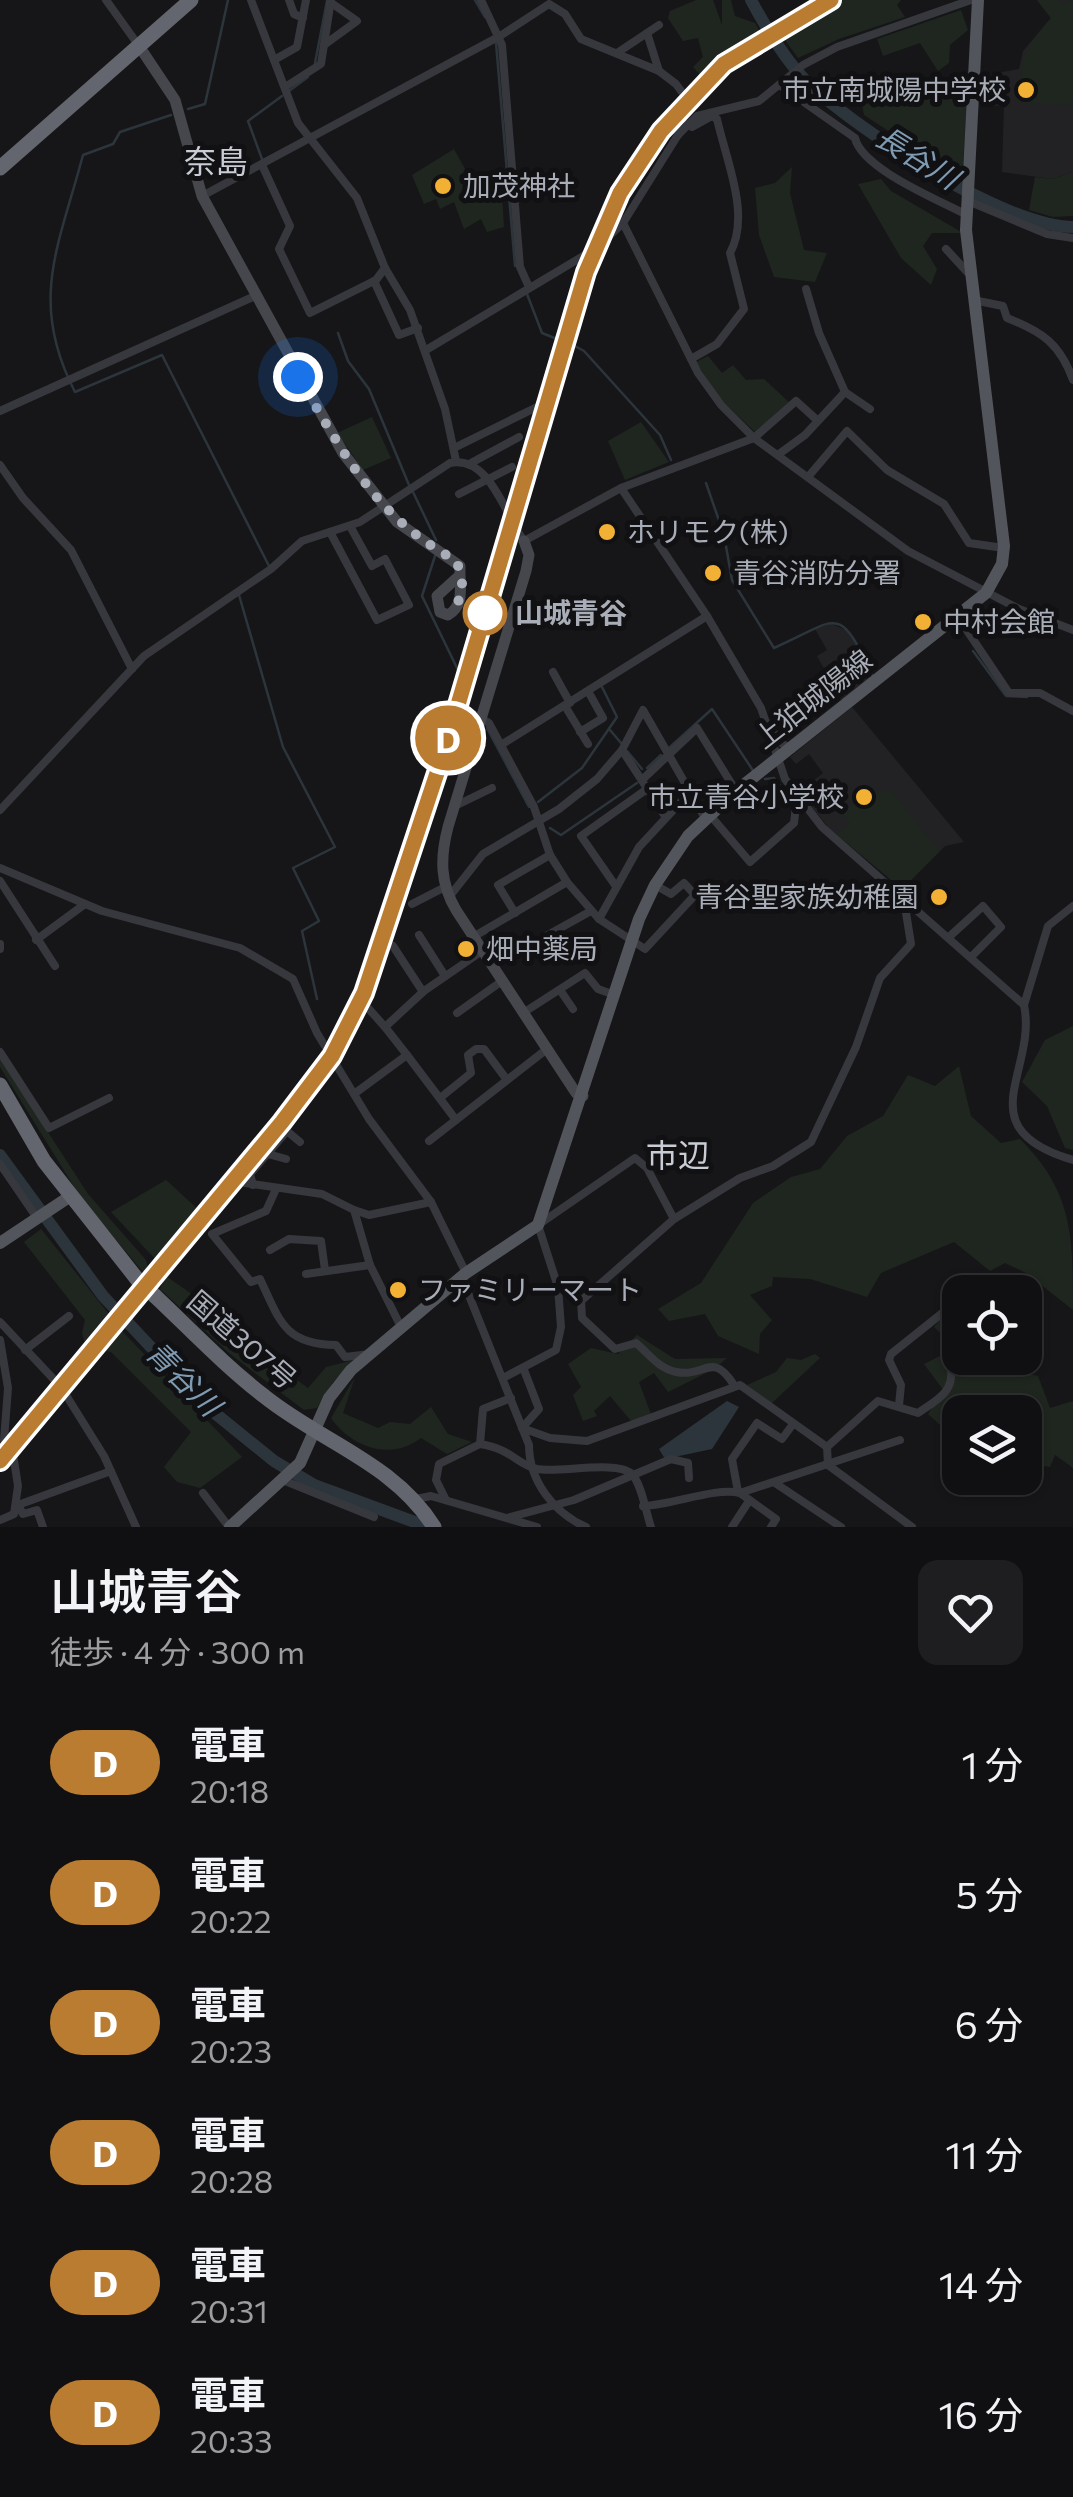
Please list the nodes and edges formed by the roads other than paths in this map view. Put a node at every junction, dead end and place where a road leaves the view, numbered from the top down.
1 (106, 0) edge
2 (191, 0) edge
3 (251, 0) edge
4 (289, 0) edge
5 (306, 0) edge
6 (481, 0) edge
7 (974, 0) edge
8 (330, 1) edge
9 (302, 18) junction
10 (660, 25) dead end
11 (647, 33) junction
12 (495, 37) junction
13 (324, 45) junction
14 (139, 46) junction
15 (617, 53) junction
16 (274, 60) junction
17 (659, 71) junction
18 (781, 86) junction
19 (286, 91) junction
20 (688, 124) junction
21 (678, 134) junction
22 (309, 139) junction
23 (262, 165) junction
24 (0, 168) edge
25 (202, 196) junction
26 (968, 198) junction
27 (622, 223) junction
28 (1073, 238) edge
29 (946, 248) dead end
30 (385, 268) junction
31 (969, 274) junction
32 (374, 281) junction
33 (529, 287) junction
34 (806, 289) dead end
35 (255, 296) junction
36 (972, 300) junction
37 (418, 328) junction
38 (426, 350) junction
39 (691, 360) junction
40 (1073, 380) edge
41 (844, 392) junction
42 (537, 407) dead end
43 (870, 409) dead end
44 (0, 411) edge
45 (817, 420) junction
46 (519, 437) dead end
47 (754, 438) junction
48 (454, 448) junction
49 (779, 454) junction
50 (456, 461) junction
51 (471, 463) junction
52 (0, 465) edge
53 (512, 468) dead end
54 (808, 477) junction
55 (487, 480) junction
56 (621, 488) junction
57 (459, 494) dead end
58 (384, 507) junction
59 (350, 526) junction
60 (330, 532) junction
61 (524, 542) junction
62 (1004, 548) junction
63 (459, 576) dead end
64 (986, 592) junction
65 (707, 616) junction
66 (958, 617) junction
67 (1073, 630) edge
68 (132, 668) junction
69 (553, 672) dead end
70 (588, 691) junction
71 (567, 704) junction
72 (1073, 711) edge
73 (482, 719) junction
74 (766, 720) junction
75 (580, 732) junction
76 (588, 744) dead end
77 (501, 745) junction
78 (792, 749) junction
79 (622, 750) junction
80 (668, 754) junction
81 (777, 761) junction
82 (644, 778) junction
83 (492, 788) dead end
84 (647, 788) junction
85 (691, 791) junction
86 (736, 791) junction
87 (797, 797) junction
88 (455, 806) junction
89 (0, 810) edge
90 (665, 816) junction
91 (708, 816) junction
92 (538, 822) junction
93 (550, 855) junction
94 (0, 868) edge
95 (0, 880) edge
96 (567, 882) junction
97 (615, 885) junction
98 (655, 885) junction
99 (447, 892) junction
100 (904, 900) junction
101 (84, 904) junction
102 (412, 904) dead end
103 (1073, 906) edge
104 (591, 911) junction
105 (515, 913) junction
106 (600, 919) junction
107 (418, 935) dead end
108 (949, 937) junction
109 (473, 938) junction
110 (36, 940) junction
111 (631, 942) junction
112 (394, 946) dead end
113 (482, 951) junction
114 (971, 957) junction
115 (55, 966) dead end
116 (492, 966) junction
117 (446, 976) junction
118 (502, 982) junction
119 (560, 990) junction
120 (423, 992) junction
121 (612, 994) junction
122 (1024, 1006) junction
123 (368, 1008) dead end
124 (573, 1009) dead end
125 (457, 1013) dead end
126 (523, 1013) junction
127 (385, 1027) junction
128 (547, 1049) junction
129 (0, 1052) edge
130 (406, 1055) junction
131 (507, 1080) junction
132 (0, 1085) edge
133 (354, 1094) junction
134 (583, 1096) junction
135 (108, 1098) dead end
136 (440, 1098) junction
137 (456, 1120) junction
138 (428, 1141) dead end
139 (300, 1142) dead end
140 (268, 1154) junction
141 (286, 1159) dead end
142 (1073, 1160) edge
143 (0, 1164) edge
144 (276, 1189) junction
145 (63, 1201) junction
146 (431, 1202) junction
147 (354, 1210) junction
148 (39, 1218) junction
149 (674, 1219) junction
150 (538, 1226) junction
151 (0, 1243) edge
152 (270, 1250) dead end
153 (370, 1265) junction
154 (325, 1270) junction
155 (306, 1274) dead end
156 (464, 1276) junction
157 (558, 1287) junction
158 (580, 1301) junction
159 (942, 1314) edge
160 (69, 1316) dead end
161 (0, 1322) edge
162 (401, 1326) junction
163 (0, 1340) edge
164 (25, 1350) junction
165 (370, 1354) junction
166 (524, 1370) junction
167 (952, 1375) edge
168 (503, 1378) junction
169 (734, 1384) junction
170 (511, 1398) junction
171 (900, 1405) junction
172 (793, 1424) junction
173 (522, 1428) junction
174 (317, 1433) junction
175 (900, 1440) dead end
176 (480, 1444) junction
177 (827, 1447) junction
178 (828, 1465) junction
179 (529, 1467) junction
180 (111, 1471) junction
181 (635, 1478) junction
182 (689, 1478) dead end
183 (287, 1479) junction
184 (775, 1483) junction
185 (204, 1493) dead end
186 (739, 1493) junction
187 (446, 1500) junction
188 (748, 1501) junction
189 (419, 1504) junction
190 (18, 1505) junction
191 (559, 1505) junction
192 (643, 1506) junction
193 (374, 1517) dead end
194 (507, 1518) junction
195 (0, 1520) edge
196 (43, 1527) edge
197 (136, 1527) edge
198 (230, 1527) edge
199 (434, 1527) edge
200 (537, 1527) edge
201 (586, 1527) edge
202 (650, 1527) edge
203 (732, 1527) edge
204 (770, 1527) edge
205 (841, 1527) edge
206 (912, 1527) edge

1 - 14 street
2 - 14 highway
3 - 16 street
4 - 9 street
5 - 9 street
6 - 12 street
7 - 18 street
7 - 26 main road, 上狛城陽線
8 - 13 street
8 - 13 street
9 - 16 street
10 - 11 street
11 - 15 street
11 - 17 street
12 - 15 street
12 - 22 street
12 - 33 street
13 - 19 street
14 - 24 highway
14 - 25 street
15 - 17 street
16 - 19 street
17 - 21 street
18 - 20 street
18 - 26 street
19 - 22 street
20 - 21 street
20 - 39 street
21 - 27 street
22 - 23 street
22 - 30 street
23 - 25 street
23 - 32 street
25 - 35 street
26 - 28 street
26 - 31 main road, 上狛城陽線
27 - 33 street
27 - 39 street
29 - 31 street
30 - 32 street
30 - 37 street
31 - 36 main road, 上狛城陽線
32 - 37 street
33 - 38 street
34 - 41 street
35 - 44 street
35 - 58 street
36 - 40 street
36 - 62 main road, 上狛城陽線
37 - 38 street
38 - 48 street
39 - 47 street
41 - 43 street
41 - 45 street
42 - 48 street
45 - 47 street
45 - 49 street
46 - 51 street
47 - 49 street
47 - 56 street
48 - 50 street
49 - 54 street
50 - 51 street
50 - 58 street
51 - 55 street
52 - 68 street
53 - 55 street
54 - 62 street
54 - 64 street
55 - 57 street
55 - 61 street
56 - 61 street
56 - 65 street
58 - 59 street
58 - 63 street
59 - 60 street
59 - 60 street
60 - 68 street
61 - 73 street
62 - 64 main road, 上狛城陽線
64 - 66 main road, 上狛城陽線
64 - 67 street
65 - 70 street
65 - 74 street
66 - 72 street
66 - 78 main road, 上狛城陽線
68 - 89 street
69 - 71 street
70 - 71 street
70 - 75 street
71 - 75 street
71 - 77 street
73 - 77 street
73 - 88 street
74 - 78 street
74 - 81 street
75 - 76 street
77 - 92 street
78 - 81 main road, 上狛城陽線
79 - 80 street
79 - 82 street
79 - 92 street
80 - 82 street
80 - 85 street
80 - 86 street
81 - 86 main road, 上狛城陽線
81 - 87 street
82 - 84 street
83 - 88 street
84 - 90 street
84 - 97 street
85 - 90 street
85 - 91 street
86 - 91 main road, 上狛城陽線
87 - 91 street
87 - 100 street
88 - 99 street
90 - 97 street
91 - 98 main road, 上狛城陽線
92 - 93 street
92 - 99 street
93 - 96 street
93 - 105 street
94 - 101 street
95 - 110 street
96 - 104 street
96 - 105 street
97 - 106 street
98 - 111 main road, 上狛城陽線
98 - 111 street
99 - 102 street
99 - 109 street
100 - 108 street
100 - 149 street
101 - 110 street
101 - 133 street
103 - 122 street
104 - 106 street
104 - 116 street
105 - 109 street
106 - 111 street
107 - 117 street
108 - 114 street
108 - 114 street
109 - 113 street
110 - 115 street
111 - 121 main road, 上狛城陽線
112 - 120 street
113 - 116 street
113 - 117 street
114 - 122 street
116 - 118 street
117 - 120 street
118 - 125 street
118 - 126 street
119 - 121 street
119 - 124 street
119 - 126 street
120 - 127 street
121 - 134 main road, 上狛城陽線
122 - 142 street
123 - 127 street
126 - 128 street
127 - 130 street
128 - 131 street
128 - 134 street
129 - 135 street
130 - 133 street
130 - 136 street
131 - 136 street
131 - 137 street
132 - 145 highway, 国道307号
133 - 146 street
134 - 150 main road, 上狛城陽線
136 - 137 street
137 - 138 street
139 - 140 street
140 - 141 street
140 - 144 street
143 - 148 street
144 - 147 street
144 - 165 street
145 - 148 main road
145 - 174 highway, 国道307号, bridge
146 - 147 street
146 - 156 street
147 - 153 street
148 - 151 main road
149 - 150 street
149 - 158 street
150 - 156 main road
150 - 157 street
152 - 154 street
153 - 154 street
153 - 162 street
154 - 155 street
156 - 162 main road
156 - 168 street
157 - 158 street
157 - 166 street
158 - 169 street
159 - 171 street
160 - 164 street
161 - 164 street
162 - 165 main road
163 - 190 street
164 - 180 street
165 - 174 main road
166 - 168 street
166 - 173 street
167 - 171 street
168 - 170 street
169 - 172 street
169 - 173 street
170 - 173 street
170 - 176 street
171 - 177 street
172 - 177 street
172 - 186 street
173 - 179 street
174 - 183 main road
174 - 189 highway, 国道307号
175 - 178 street
176 - 179 street
176 - 187 street
177 - 178 street
178 - 184 street
178 - 206 street
179 - 181 street
179 - 191 street
180 - 190 street
180 - 197 street
181 - 182 street
181 - 191 street
181 - 192 street
183 - 193 street
183 - 198 main road
184 - 186 street
184 - 205 street
185 - 198 street
186 - 188 street
186 - 192 street
187 - 189 street
187 - 194 street
188 - 203 street
188 - 204 street
189 - 199 highway, 国道307号
190 - 195 street
190 - 196 street
191 - 194 street
191 - 201 street
192 - 202 street
194 - 200 street

